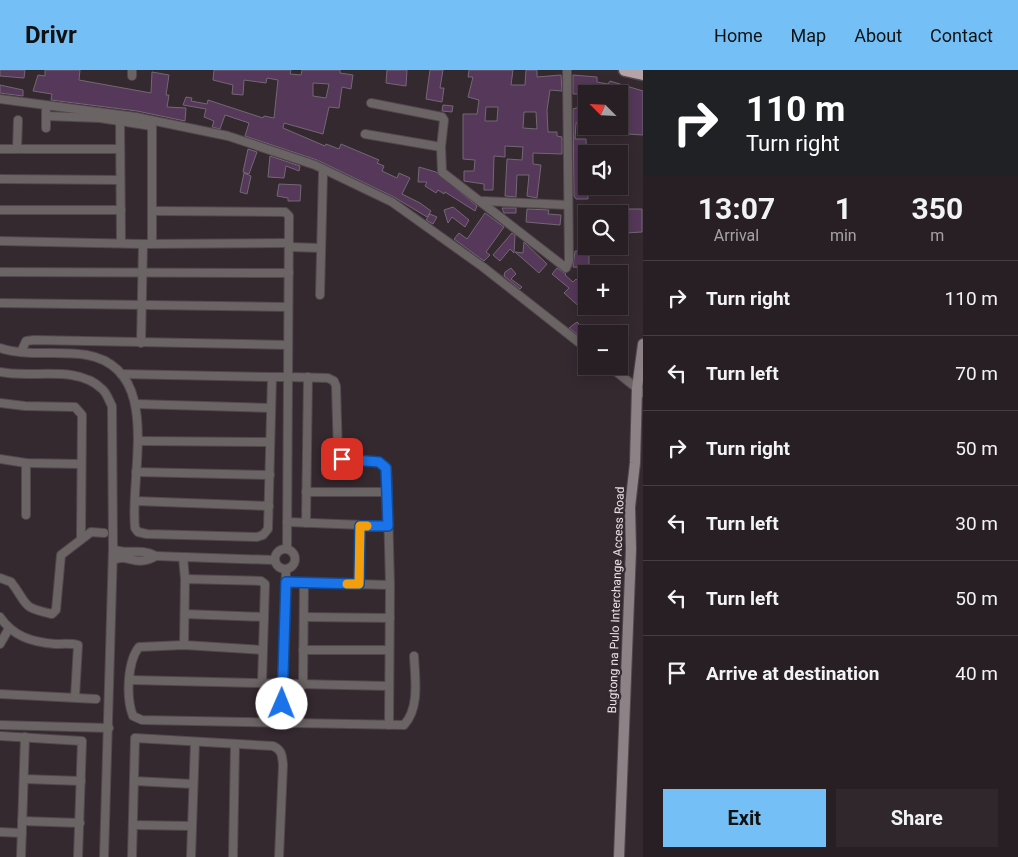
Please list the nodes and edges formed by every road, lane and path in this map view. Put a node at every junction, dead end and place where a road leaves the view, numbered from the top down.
1 (567, 70) edge
2 (625, 70) edge
3 (643, 74) edge
4 (0, 100) edge
5 (10, 103) dead end
6 (371, 103) dead end
7 (18, 120) dead end
8 (120, 120) junction
9 (46, 128) dead end
10 (365, 134) dead end
11 (441, 147) junction
12 (0, 149) edge
13 (17, 149) junction
14 (120, 149) junction
15 (324, 173) dead end
16 (0, 178) edge
17 (120, 180) junction
18 (483, 201) junction
19 (568, 205) junction
20 (0, 210) edge
21 (121, 210) junction
22 (153, 211) junction
23 (0, 240) edge
24 (121, 243) junction
25 (142, 244) junction
26 (152, 244) junction
27 (289, 245) junction
28 (321, 248) junction
29 (0, 272) edge
30 (142, 273) junction
31 (289, 273) junction
32 (320, 295) dead end
33 (0, 303) edge
34 (142, 304) junction
35 (288, 307) junction
36 (87, 342) junction
37 (578, 342) edge
38 (141, 344) junction
39 (643, 344) edge
40 (288, 345) junction
41 (0, 348) edge
42 (21, 352) junction
43 (86, 355) junction
44 (0, 372) edge
45 (121, 374) junction
46 (620, 375) edge
47 (272, 377) junction
48 (288, 377) junction
49 (308, 377) junction
50 (640, 391) edge
51 (0, 402) edge
52 (136, 404) junction
53 (271, 408) junction
54 (138, 441) junction
55 (270, 442) junction
56 (0, 459) edge
57 (26, 463) junction
58 (81, 464) junction
59 (136, 472) junction
60 (270, 475) junction
61 (306, 492) junction
62 (387, 492) junction
63 (135, 501) junction
64 (269, 506) junction
65 (26, 515) dead end
66 (287, 522) junction
67 (306, 522) junction
68 (360, 526) junction
69 (388, 526) junction
70 (104, 533) dead end
71 (81, 538) junction
72 (113, 549) junction
73 (286, 549) junction
74 (156, 556) junction
75 (183, 557) junction
76 (112, 560) junction
77 (274, 560) junction
78 (286, 569) junction
79 (0, 578) edge
80 (185, 579) junction
81 (286, 582) junction
82 (304, 582) junction
83 (359, 584) junction
84 (390, 585) junction
85 (185, 614) junction
86 (0, 617) edge
87 (264, 617) junction
88 (304, 617) junction
89 (390, 618) junction
90 (8, 630) junction
91 (0, 644) edge
92 (184, 644) junction
93 (263, 650) junction
94 (303, 650) junction
95 (389, 650) junction
96 (414, 656) dead end
97 (130, 680) junction
98 (262, 684) junction
99 (283, 684) junction
100 (303, 684) junction
101 (388, 686) junction
102 (0, 694) edge
103 (75, 697) junction
104 (96, 699) dead end
105 (282, 724) junction
106 (0, 725) edge
107 (389, 725) junction
108 (109, 728) junction
109 (0, 736) edge
110 (25, 737) junction
111 (195, 742) junction
112 (235, 744) junction
113 (24, 779) junction
114 (81, 781) junction
115 (134, 782) junction
116 (193, 784) junction
117 (22, 821) junction
118 (80, 823) junction
119 (133, 825) junction
120 (192, 826) junction
121 (0, 832) edge
122 (22, 833) junction
123 (21, 857) edge
124 (78, 857) edge
125 (104, 857) edge
126 (132, 857) edge
127 (191, 857) edge
128 (233, 857) edge
129 (279, 857) edge
130 (619, 857) edge

1 - 19 street
2 - 3 highway
4 - 5 street
4 - 37 street
6 - 11 street
7 - 13 street
8 - 9 street
8 - 14 street
8 - 22 street
10 - 11 street
11 - 18 street
12 - 13 street
13 - 14 street
14 - 17 street
15 - 28 street
16 - 17 street
17 - 21 street
18 - 19 street
18 - 19 street
20 - 21 street
21 - 24 street
22 - 26 street
22 - 27 street
23 - 24 street
24 - 25 street
25 - 26 street
25 - 30 street
26 - 27 street
27 - 28 street
27 - 31 street
28 - 32 street
29 - 30 street
30 - 31 street
30 - 34 street
31 - 35 street
33 - 34 street
34 - 35 street
34 - 38 street
35 - 40 street
36 - 38 street
36 - 42 street
36 - 43 street
38 - 40 street
39 - 50 main road, Bugtong na Pulo Interchange Access Road
40 - 48 street
41 - 42 street
42 - 43 street
43 - 45 street
44 - 72 street
45 - 47 street
45 - 52 street
46 - 50 street
47 - 48 street
47 - 53 street
48 - 49 street
48 - 66 street
49 - 61 street
49 - 62 street
50 - 130 main road, Bugtong na Pulo Interchange Access Road
51 - 58 street
52 - 53 street
52 - 54 street
53 - 55 street
54 - 55 street
54 - 59 street
55 - 60 street
56 - 57 street
57 - 58 street
57 - 65 street
58 - 71 street
59 - 60 street
59 - 63 street
60 - 64 street
61 - 62 street
61 - 67 street
62 - 69 street
63 - 64 street
63 - 64 street
66 - 67 street
66 - 73 street
67 - 68 street
68 - 69 street
68 - 83 street
69 - 84 street
70 - 71 street
71 - 79 street
72 - 74 street
72 - 76 street
73 - 77 street
73 - 78 street
74 - 75 street
74 - 76 street
75 - 77 street
75 - 80 street
76 - 108 street
77 - 78 street
78 - 81 street
80 - 85 street
80 - 87 street
81 - 82 street
81 - 99 street
82 - 83 street
82 - 88 street
83 - 84 street
84 - 89 street
85 - 87 street
85 - 92 street
86 - 90 street
87 - 93 street
88 - 89 street
88 - 94 street
89 - 95 street
90 - 91 street
90 - 103 street
92 - 93 street
92 - 97 street
93 - 98 street
94 - 95 street
94 - 100 street
95 - 101 street
96 - 107 street
97 - 98 street
97 - 105 street
98 - 99 street
99 - 100 street
99 - 105 street
100 - 101 street
101 - 107 street
102 - 103 street
103 - 104 street
105 - 107 street
106 - 108 street
108 - 125 street
109 - 110 street
110 - 113 street
110 - 114 street
111 - 112 street
111 - 115 street
111 - 116 street
112 - 128 street
112 - 129 street
113 - 114 street
113 - 117 street
114 - 118 street
115 - 116 street
115 - 119 street
116 - 120 street
117 - 118 street
117 - 122 street
118 - 124 street
119 - 120 street
119 - 126 street
120 - 127 street
121 - 122 street
122 - 123 street

